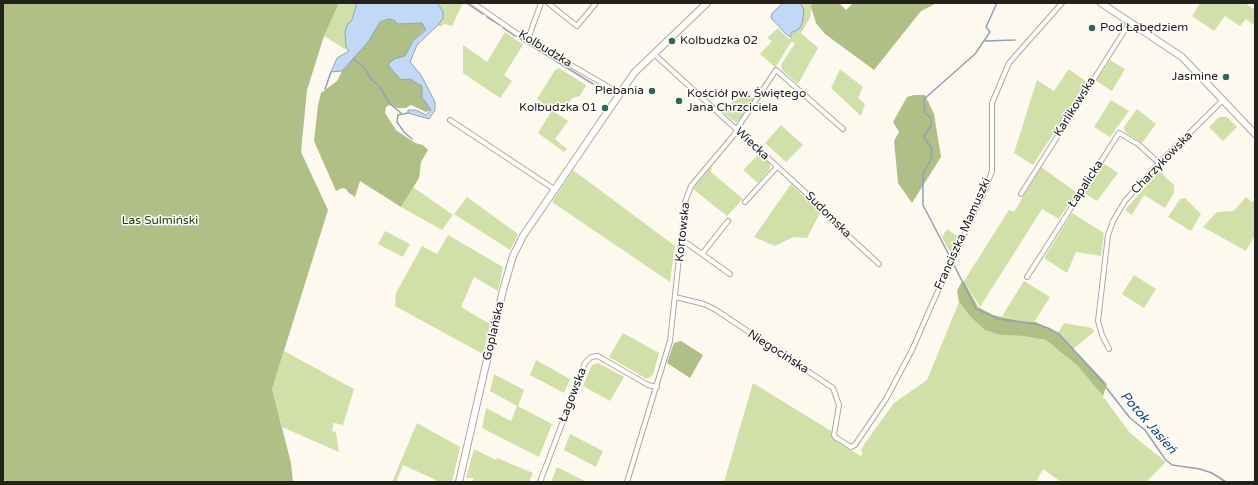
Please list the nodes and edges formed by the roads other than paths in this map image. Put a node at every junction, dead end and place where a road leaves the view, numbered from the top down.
1 (473, 3) edge
2 (541, 3) edge
3 (548, 3) edge
4 (596, 3) edge
5 (707, 3) edge
6 (1062, 3) edge
7 (1101, 3) edge
8 (1130, 21) junction
9 (528, 39) junction
10 (654, 54) junction
11 (619, 94) junction
12 (1223, 100) junction
13 (450, 120) dead end
14 (843, 129) dead end
15 (736, 130) junction
16 (1255, 134) edge
17 (1159, 164) junction
18 (777, 167) junction
19 (554, 189) junction
20 (1021, 194) dead end
21 (745, 202) dead end
22 (728, 221) dead end
23 (681, 240) junction
24 (702, 254) junction
25 (879, 264) dead end
26 (730, 274) dead end
27 (1027, 277) dead end
28 (675, 297) junction
29 (1109, 349) dead end
30 (656, 388) junction
31 (835, 437) joint
32 (459, 482) edge
33 (540, 482) edge
34 (627, 482) edge

1 - 9 street, Kolbudzka
2 - 9 street
3 - 4 street
5 - 10 street, Goplańska
6 - 31 street, Franciszka Mamuszki
7 - 8 street
8 - 12 street
8 - 20 street, Karlikowska
9 - 11 street, Kolbudzka
10 - 11 street, Goplańska
10 - 15 street, Wiecka
11 - 19 street, Goplańska
12 - 16 street
12 - 17 street, Charzykowska
13 - 19 street
14 - 15 street, Kortowska
15 - 18 street, Wiecka
15 - 23 street, Kortowska
17 - 27 street, Łapalicka
17 - 29 street, Charzykowska
18 - 21 street, Wiecka
18 - 25 street, Sudomska
19 - 32 street, Goplańska
22 - 24 street
23 - 24 street
23 - 28 street, Kortowska
24 - 26 street
28 - 30 street, Kortowska
28 - 31 street, Niegocińska
30 - 33 street, Łagowska
30 - 34 street, Kortowska

